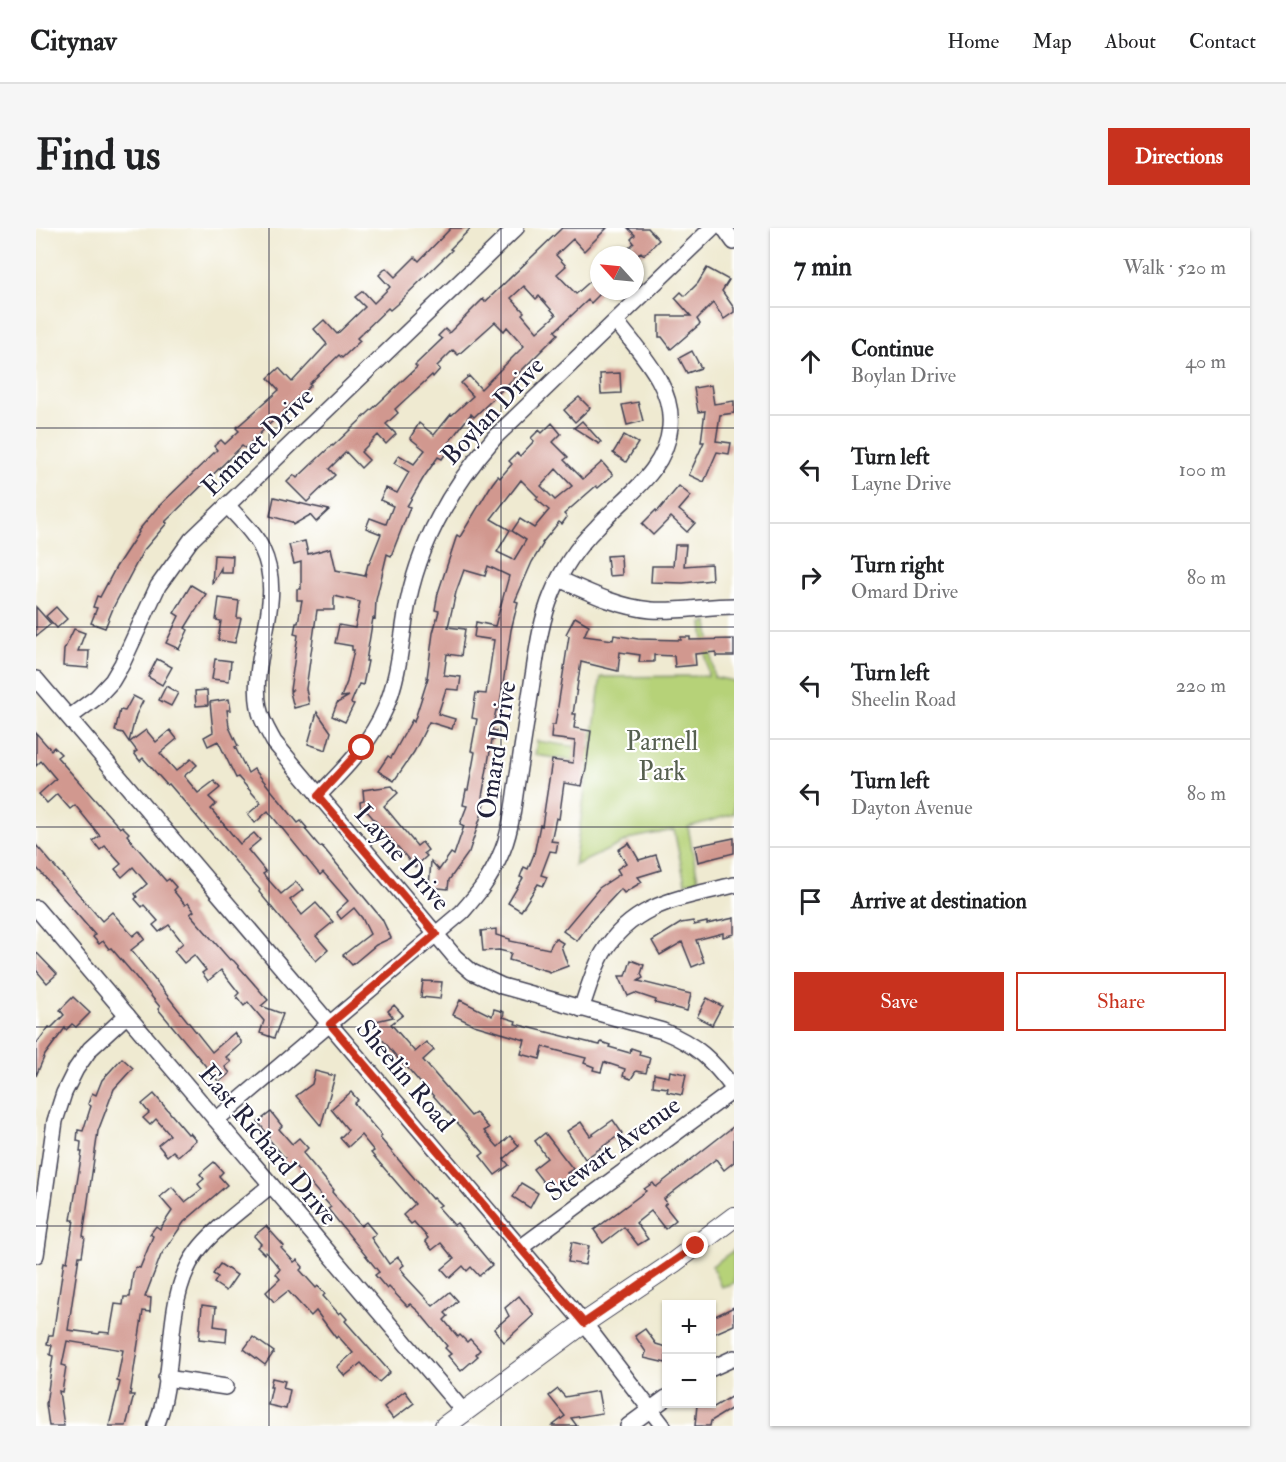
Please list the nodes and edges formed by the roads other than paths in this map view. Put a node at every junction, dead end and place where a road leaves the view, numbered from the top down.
1 (516, 228) edge
2 (712, 228) edge
3 (724, 228) edge
4 (734, 242) edge
5 (616, 321) junction
6 (227, 505) junction
7 (559, 579) junction
8 (734, 606) edge
9 (36, 679) edge
10 (70, 717) junction
11 (318, 796) junction
12 (734, 885) edge
13 (36, 908) edge
14 (436, 934) junction
15 (581, 1009) junction
16 (127, 1015) junction
17 (330, 1024) junction
18 (734, 1089) edge
19 (216, 1120) junction
20 (271, 1185) junction
21 (734, 1217) edge
22 (520, 1248) junction
23 (36, 1255) edge
24 (584, 1323) junction
25 (734, 1358) edge
26 (716, 1366) edge
27 (166, 1378) junction
28 (226, 1387) dead end
29 (662, 1401) edge
30 (651, 1410) junction
31 (464, 1412) junction
32 (156, 1426) edge
33 (445, 1426) edge
34 (628, 1426) edge
35 (663, 1426) edge

1 - 6 street, Emmet Drive
2 - 5 street, Boylan Drive
3 - 4 street
5 - 7 street, Omard Drive
5 - 11 street, Boylan Drive
6 - 10 street, Emmet Drive
6 - 11 street, Layne Drive
7 - 8 street
7 - 14 street, Omard Drive
9 - 10 street, Sheelin Road
10 - 17 street, Sheelin Road
11 - 14 street, Layne Drive
12 - 15 street
13 - 16 street, East Richard Drive
14 - 15 street, Layne Drive
14 - 17 street, Omard Drive
15 - 18 street, Layne Drive
16 - 19 street, East Richard Drive
16 - 23 street
17 - 19 street, Omard Drive
17 - 22 street, Sheelin Road
18 - 22 street, Stewart Avenue
19 - 20 street, East Richard Drive
20 - 27 street
20 - 31 street, East Richard Drive
21 - 24 main road
22 - 24 street, Sheelin Road
24 - 30 street, Sheelin Road
24 - 31 main road
25 - 26 street
27 - 28 street
27 - 32 street
29 - 30 street
30 - 34 street
30 - 35 street, Sheelin Road
31 - 33 main road

